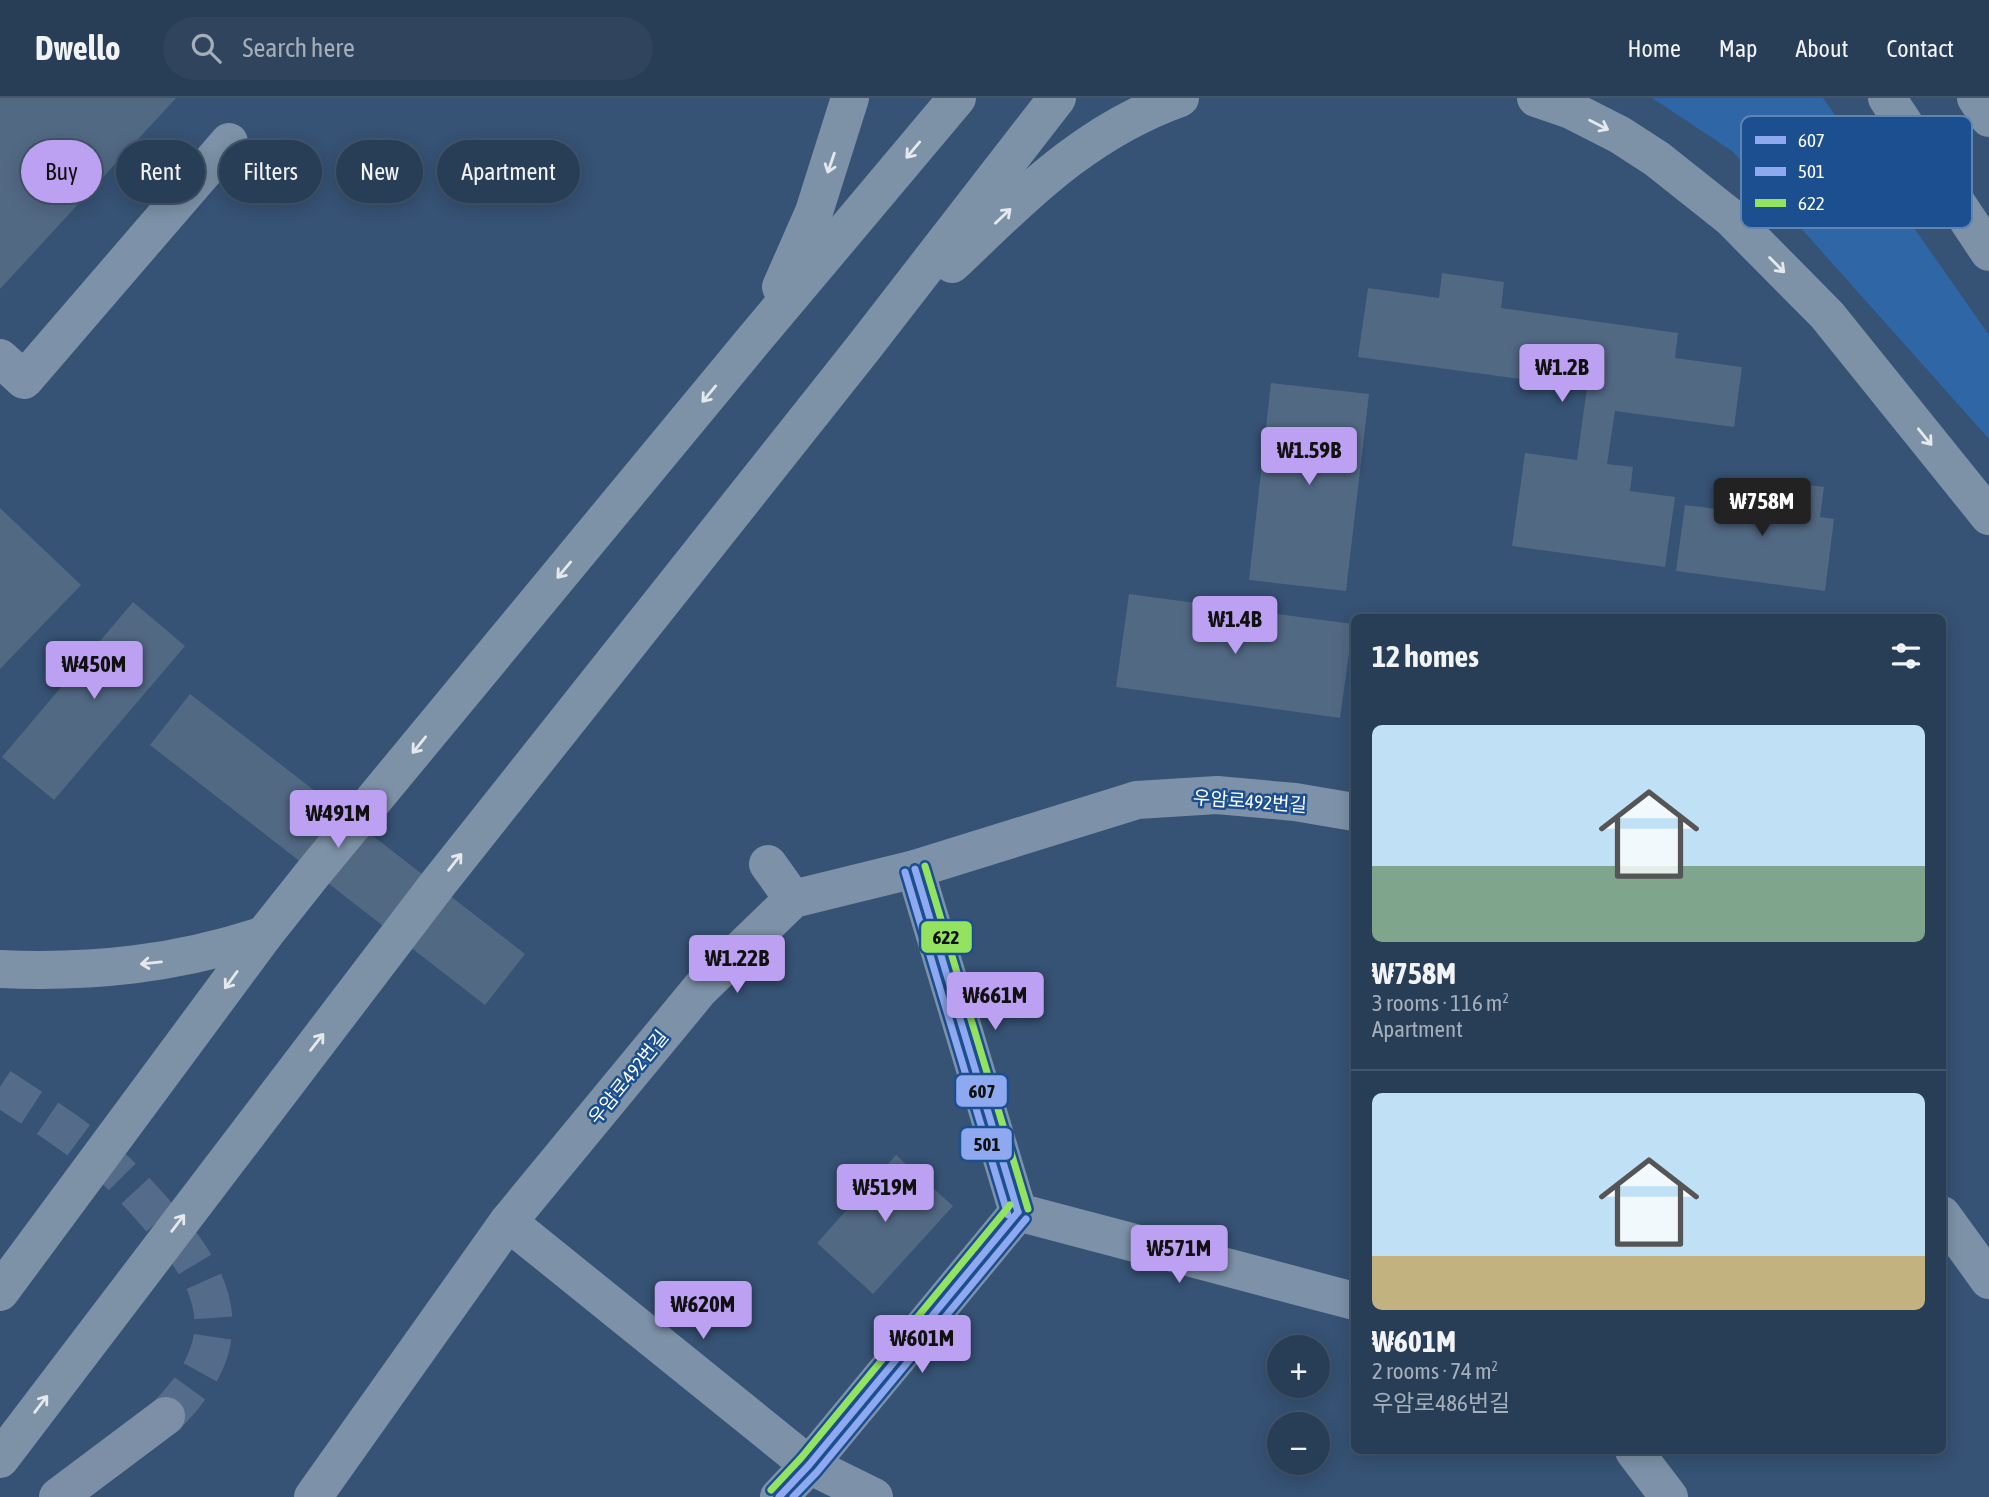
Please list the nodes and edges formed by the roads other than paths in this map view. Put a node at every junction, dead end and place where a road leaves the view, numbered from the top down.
1 (850, 98) edge
2 (957, 98) edge
3 (1057, 98) edge
4 (1180, 98) edge
5 (1536, 98) edge
6 (1887, 98) edge
7 (1976, 98) edge
8 (1899, 116) edge
9 (1989, 117) edge
10 (219, 154) edge
11 (1972, 226) edge
12 (1989, 252) edge
13 (752, 342) junction
14 (864, 347) junction
15 (0, 358) edge
16 (1989, 516) edge
17 (1351, 811) edge
18 (768, 864) dead end
19 (915, 869) junction
20 (793, 899) junction
21 (264, 935) junction
22 (0, 969) edge
23 (1018, 1212) junction
24 (1946, 1221) edge
25 (508, 1222) junction
26 (1989, 1280) edge
27 (0, 1292) edge
28 (1351, 1300) edge
29 (166, 1416) tunnel mouth
30 (1636, 1454) edge
31 (0, 1459) edge
32 (809, 1465) junction
33 (58, 1497) edge
34 (313, 1497) edge
35 (779, 1497) edge
36 (874, 1497) edge
37 (1670, 1497) edge

1 -> 13 highway
2 -> 13 highway
3 - 14 highway
14 -> 4 highway
5 -> 16 highway
6 - 8 highway
7 - 9 highway
10 - 15 street
11 - 12 highway
13 -> 21 highway
31 -> 14 highway
17 - 19 street, 우암로492번길
18 - 20 street
19 - 20 street, 우암로492번길
19 - 23 street
20 - 25 street, 우암로492번길
21 -> 22 highway
21 -> 27 highway
23 - 28 street
23 - 32 street
24 - 26 street
25 - 32 street
25 - 34 street, 우암로492번길
29 - 33 main road
30 - 37 street
32 - 35 street
32 - 36 street

